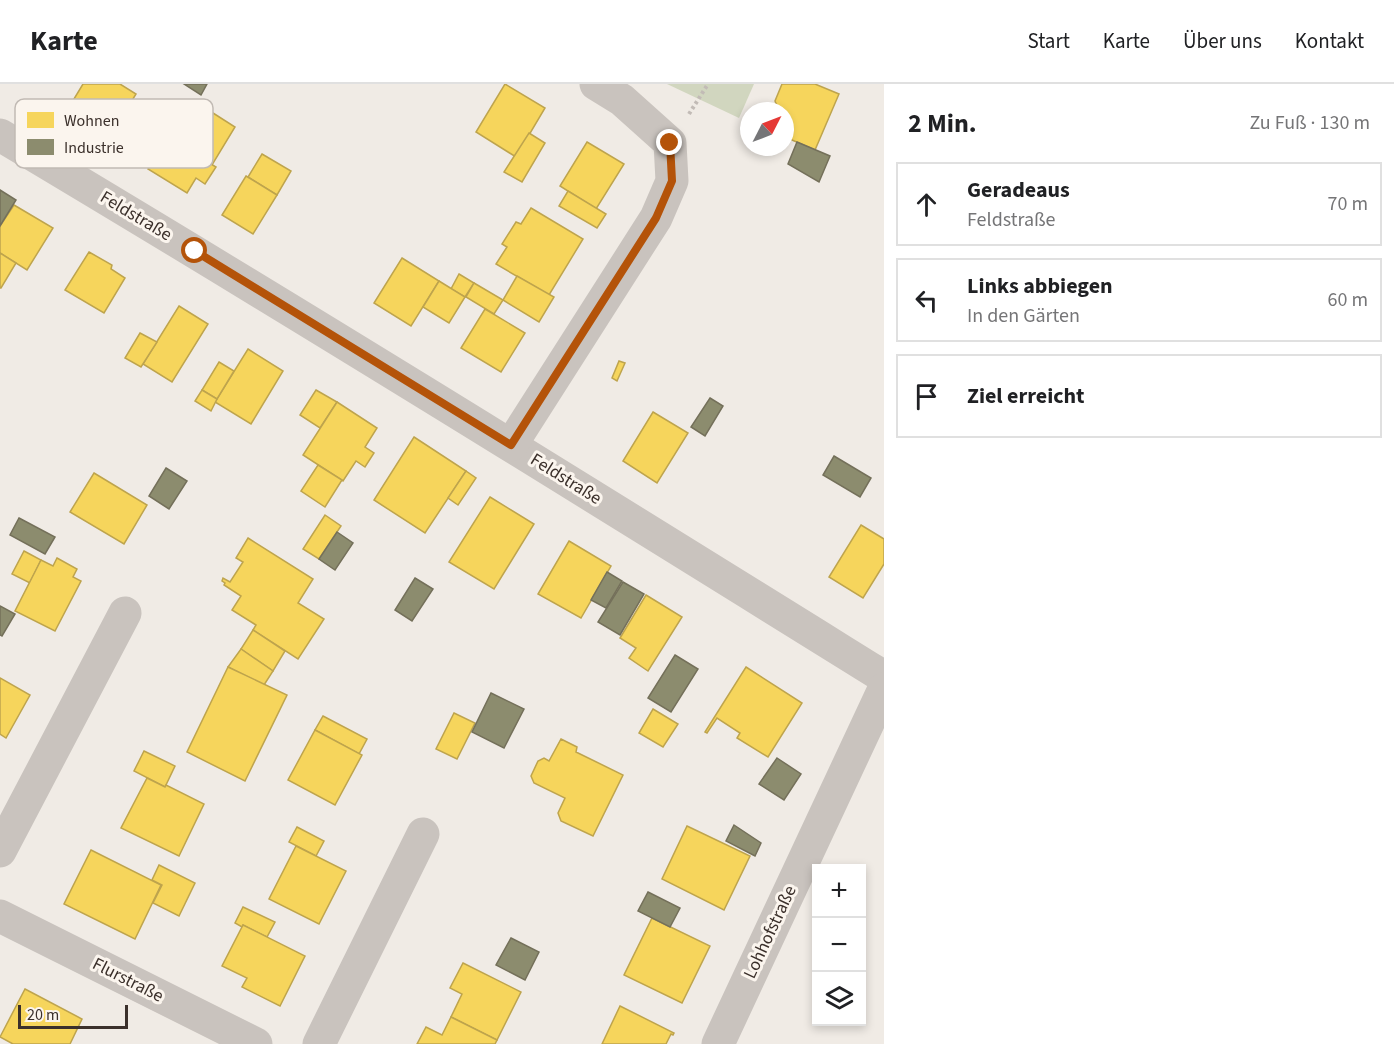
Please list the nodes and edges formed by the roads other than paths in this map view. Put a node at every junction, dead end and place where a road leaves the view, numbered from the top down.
1 (596, 84) edge
2 (0, 135) edge
3 (15, 144) edge
4 (55, 168) edge
5 (511, 445) junction
6 (125, 613) dead end
7 (884, 677) edge
8 (884, 689) edge
9 (423, 834) dead end
10 (0, 851) edge
11 (0, 916) edge
12 (256, 1044) edge
13 (318, 1044) edge
14 (718, 1044) edge

1 - 5 street
2 - 3 street, Feldstraße
4 - 5 street, Feldstraße
5 - 7 street, Feldstraße
6 - 10 street
8 - 14 street, Lohhofstraße
9 - 13 street
11 - 12 street, Flurstraße

